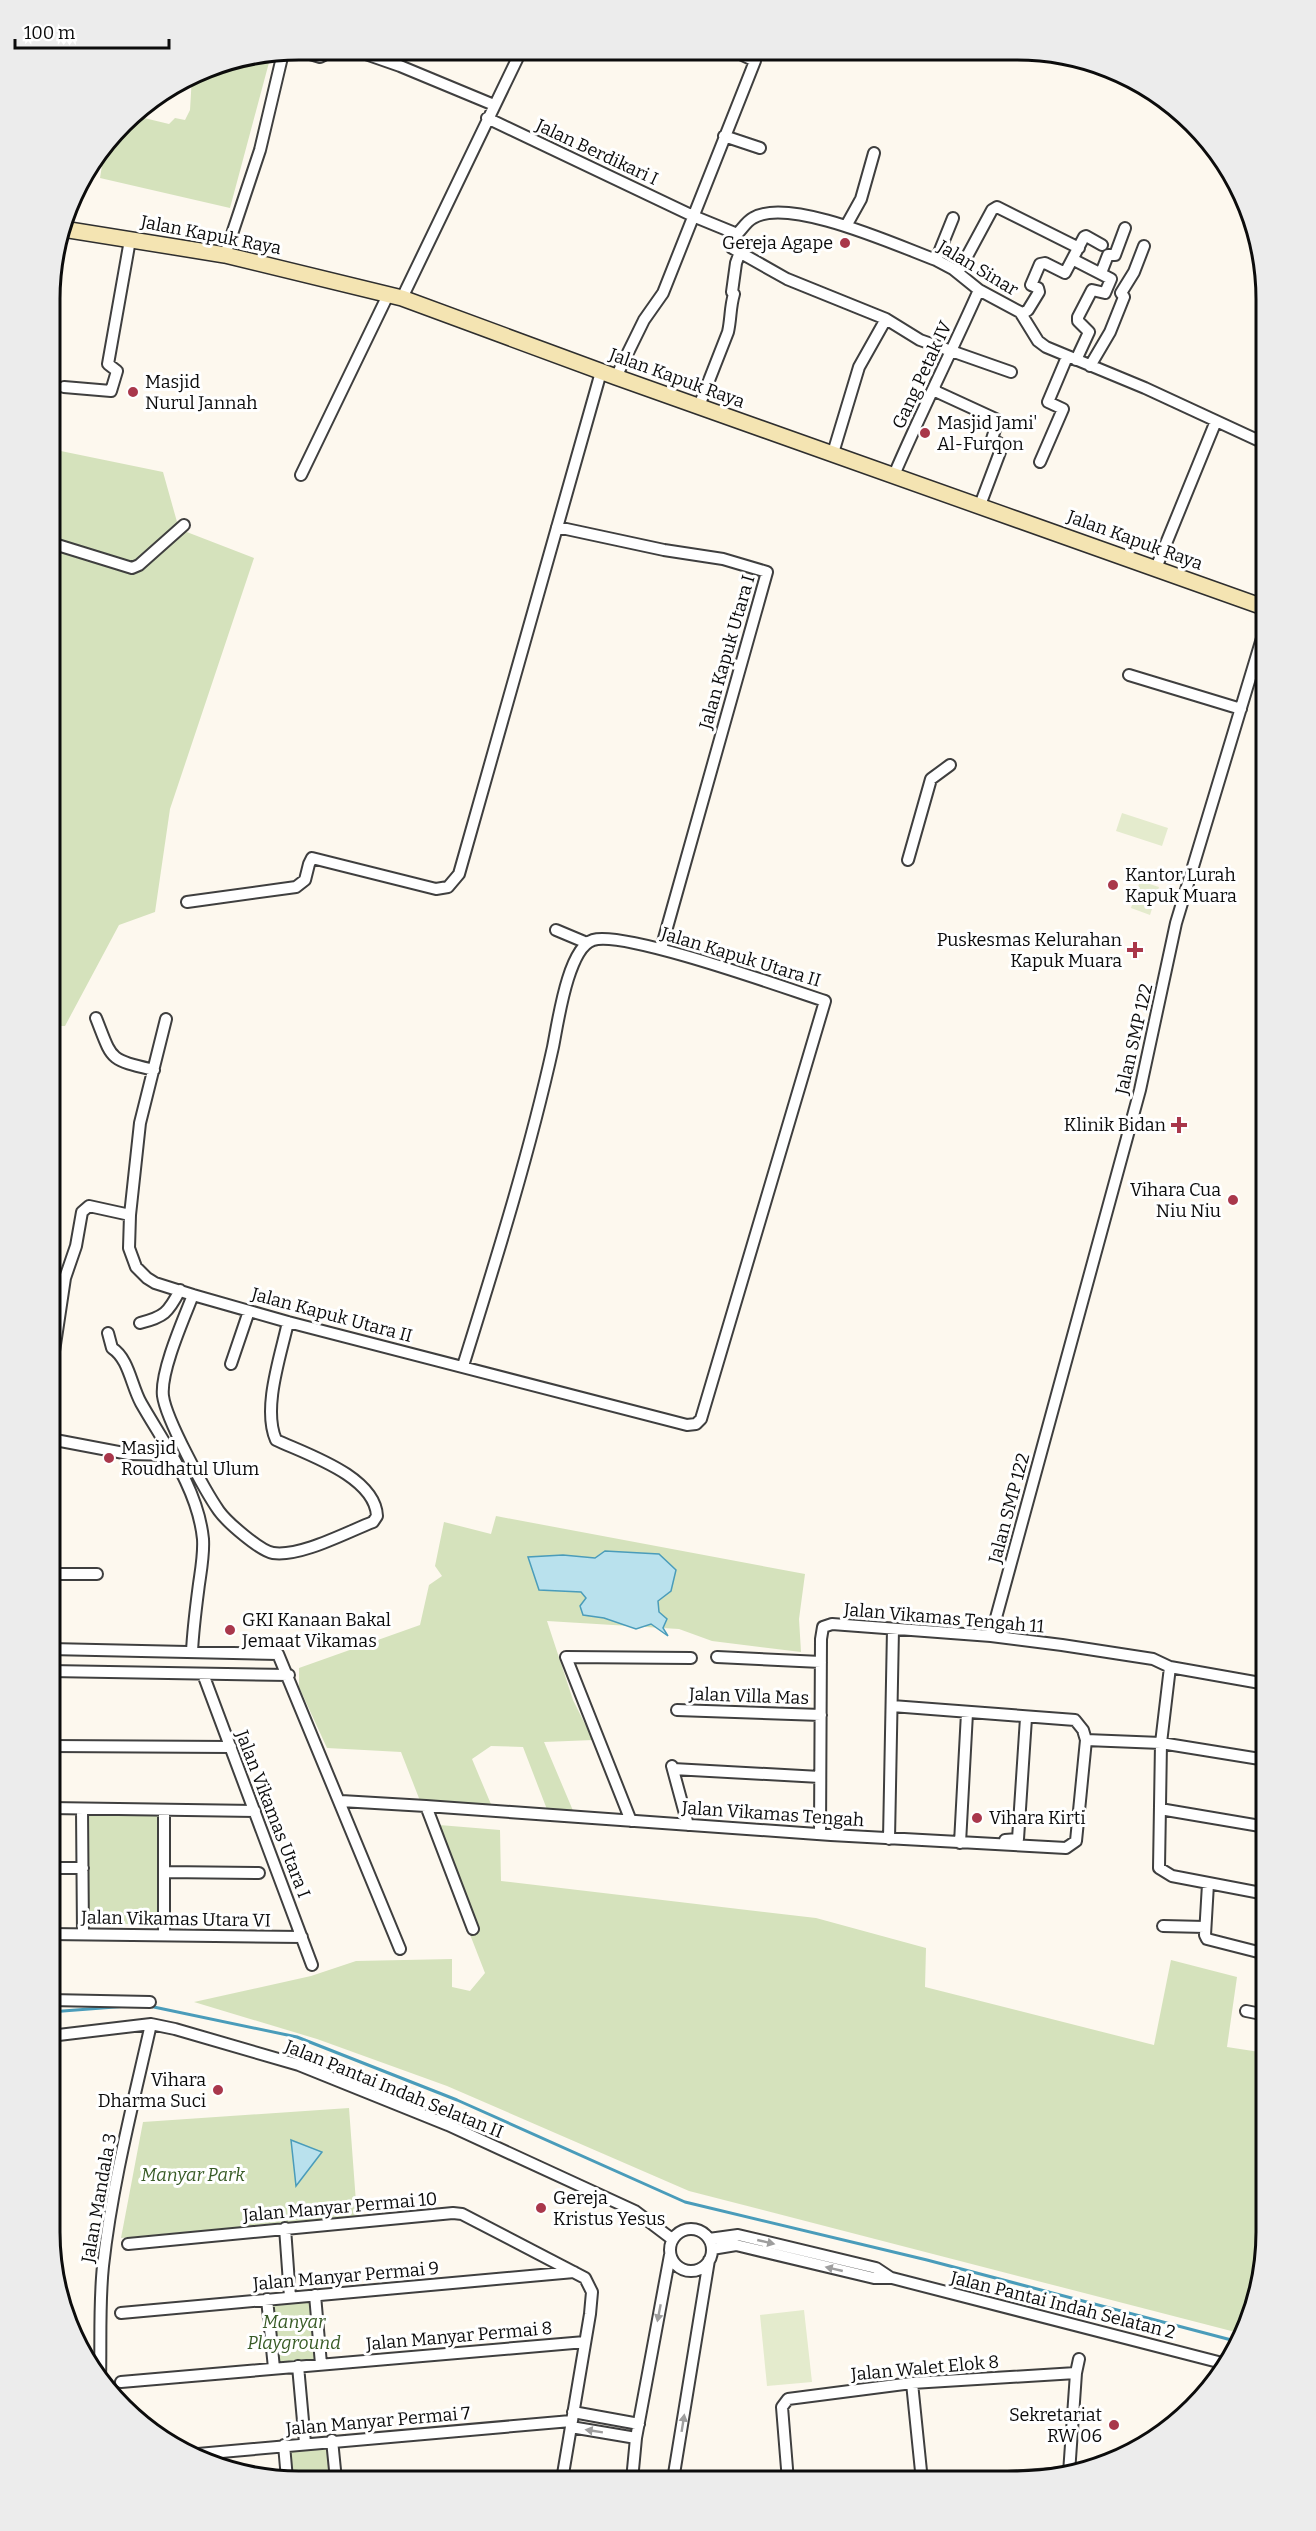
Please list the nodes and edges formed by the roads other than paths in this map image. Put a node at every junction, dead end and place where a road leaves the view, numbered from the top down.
1 (383, 60) edge
2 (516, 60) edge
3 (753, 60) edge
4 (282, 61) edge
5 (494, 105) junction
6 (487, 118) junction
7 (724, 136) junction
8 (760, 148) dead end
9 (874, 153) dead end
10 (693, 216) junction
11 (953, 218) dead end
12 (846, 226) junction
13 (1125, 228) dead end
14 (70, 230) edge
15 (737, 234) junction
16 (130, 240) junction
17 (1101, 245) dead end
18 (1144, 246) dead end
19 (1079, 248) junction
20 (740, 252) junction
21 (225, 255) junction
22 (936, 260) junction
23 (1074, 260) junction
24 (958, 273) junction
25 (1101, 273) junction
26 (979, 290) junction
27 (395, 296) junction
28 (1022, 314) junction
29 (886, 319) junction
30 (952, 350) junction
31 (1071, 358) junction
32 (1090, 366) junction
33 (601, 372) junction
34 (1011, 372) dead end
35 (616, 377) junction
36 (64, 387) dead end
37 (935, 388) junction
38 (699, 406) junction
39 (1216, 421) junction
40 (1256, 439) edge
41 (832, 453) junction
42 (1040, 462) dead end
43 (894, 474) junction
44 (301, 475) dead end
45 (980, 505) junction
46 (184, 525) dead end
47 (557, 527) junction
48 (60, 546) edge
49 (1156, 568) junction
50 (1256, 604) edge
51 (1256, 657) edge
52 (1129, 675) dead end
53 (1240, 709) junction
54 (950, 765) dead end
55 (908, 860) dead end
56 (187, 902) dead end
57 (556, 930) dead end
58 (587, 943) junction
59 (663, 944) junction
60 (96, 1018) dead end
61 (166, 1020) dead end
62 (154, 1070) junction
63 (130, 1215) junction
64 (180, 1290) junction
65 (193, 1295) junction
66 (60, 1311) edge
67 (249, 1311) junction
68 (288, 1322) junction
69 (140, 1323) dead end
70 (108, 1333) dead end
71 (231, 1364) dead end
72 (463, 1366) junction
73 (60, 1441) edge
74 (172, 1455) junction
75 (60, 1574) edge
76 (97, 1574) dead end
77 (893, 1629) junction
78 (991, 1636) junction
79 (60, 1649) edge
80 (192, 1652) junction
81 (717, 1657) dead end
82 (691, 1658) dead end
83 (821, 1662) junction
84 (1170, 1667) junction
85 (60, 1671) edge
86 (288, 1673) junction
87 (203, 1674) junction
88 (1256, 1682) edge
89 (892, 1706) junction
90 (677, 1710) dead end
91 (967, 1713) junction
92 (821, 1715) junction
93 (1026, 1718) junction
94 (1086, 1740) junction
95 (1161, 1743) junction
96 (60, 1746) edge
97 (231, 1747) junction
98 (1256, 1758) edge
99 (820, 1777) junction
100 (341, 1802) junction
101 (426, 1806) junction
102 (60, 1808) edge
103 (81, 1809) junction
104 (1160, 1809) junction
105 (164, 1810) junction
106 (255, 1811) junction
107 (631, 1821) junction
108 (688, 1825) junction
109 (1256, 1825) edge
110 (820, 1834) junction
111 (889, 1839) junction
112 (1001, 1840) dead end
113 (960, 1843) junction
114 (60, 1868) edge
115 (83, 1868) junction
116 (164, 1872) junction
117 (259, 1873) dead end
118 (1208, 1884) junction
119 (1256, 1892) edge
120 (1162, 1926) dead end
121 (1205, 1927) junction
122 (473, 1929) dead end
123 (60, 1934) edge
124 (83, 1934) junction
125 (164, 1935) junction
126 (302, 1936) junction
127 (400, 1949) dead end
128 (1256, 1952) edge
129 (312, 1965) dead end
130 (60, 2000) edge
131 (150, 2002) dead end
132 (1246, 2011) dead end
133 (1256, 2014) edge
134 (151, 2024) junction
135 (60, 2035) edge
136 (285, 2228) junction
137 (672, 2239) junction
138 (128, 2244) dead end
139 (710, 2249) junction
140 (670, 2255) junction
141 (574, 2272) junction
142 (315, 2295) junction
143 (290, 2297) junction
144 (267, 2299) junction
145 (121, 2313) dead end
146 (585, 2342) junction
147 (1079, 2359) dead end
148 (1218, 2362) edge
149 (321, 2364) junction
150 (100, 2366) edge
151 (298, 2366) junction
152 (274, 2368) junction
153 (1076, 2373) junction
154 (121, 2382) dead end
155 (912, 2383) junction
156 (572, 2420) junction
157 (639, 2424) junction
158 (636, 2438) junction
159 (332, 2440) junction
160 (305, 2443) junction
161 (284, 2445) junction
162 (208, 2453) edge
163 (1069, 2465) edge
164 (286, 2470) edge
165 (335, 2471) edge
166 (564, 2471) edge
167 (633, 2471) edge
168 (675, 2471) edge
169 (787, 2471) edge
170 (921, 2471) edge

1 - 5 street
2 - 5 street
3 - 7 street
4 - 21 street
5 - 6 street
6 - 10 street, Jalan Berdikari I
6 - 27 street
7 - 8 street
7 - 10 street
9 - 12 street
10 - 15 street
10 - 35 street
11 - 22 street
12 - 15 street, Jalan Sinar
12 - 22 street, Jalan Sinar
13 - 25 street
14 - 16 main road, Jalan Kapuk Raya
15 - 20 street
16 - 21 main road, Jalan Kapuk Raya
16 - 36 street
17 - 19 street
18 - 32 street
19 - 23 street
19 - 24 street
20 - 29 street
20 - 38 street
21 - 27 main road, Jalan Kapuk Raya
22 - 24 street, Jalan Sinar
23 - 25 street
23 - 28 street
24 - 26 street, Jalan Sinar
25 - 31 street
26 - 28 street, Jalan Sinar
26 - 30 street, Gang Petak IV
27 - 33 main road, Jalan Kapuk Raya
27 - 44 street
28 - 31 street, Jalan Sinar
29 - 30 street
29 - 41 street
30 - 34 street
30 - 37 street, Gang Petak IV
31 - 32 street, Jalan Sinar
31 - 42 street
32 - 39 street, Jalan Sinar
33 - 35 main road, Jalan Kapuk Raya
33 - 47 street
35 - 38 main road, Jalan Kapuk Raya
37 - 43 street, Gang Petak IV
37 - 45 street
38 - 41 main road, Jalan Kapuk Raya
39 - 40 street, Jalan Sinar
39 - 49 street
41 - 43 main road, Jalan Kapuk Raya
43 - 45 main road, Jalan Kapuk Raya
45 - 49 main road, Jalan Kapuk Raya
46 - 48 street
47 - 56 street
47 - 59 street, Jalan Kapuk Utara I
49 - 50 main road, Jalan Kapuk Raya
51 - 53 street, Jalan SMP 122
52 - 53 street
53 - 78 street, Jalan SMP 122
54 - 55 street
57 - 58 street
58 - 59 street, Jalan Kapuk Utara II
58 - 72 street
59 - 72 street, Jalan Kapuk Utara II
60 - 62 street
61 - 62 street, Jalan Kapuk Utara II
62 - 63 street, Jalan Kapuk Utara II
63 - 64 street, Jalan Kapuk Utara II
63 - 66 street
64 - 65 street, Jalan Kapuk Utara II
64 - 69 street
65 - 67 street, Jalan Kapuk Utara II
65 - 68 street
67 - 68 street, Jalan Kapuk Utara II
67 - 71 street
68 - 72 street, Jalan Kapuk Utara II
70 - 74 street
73 - 74 street
74 - 80 street
75 - 76 street
77 - 78 street, Jalan Vikamas Tengah 11
77 - 83 street, Jalan Vikamas Tengah 11
77 - 89 street
78 - 84 street, Jalan Vikamas Tengah 11
79 - 80 street
80 - 86 street
81 - 83 street
82 - 107 street
83 - 92 street, Jalan Vikamas Tengah 11
84 - 88 street, Jalan Vikamas Tengah 11
84 - 95 street
85 - 87 street
86 - 87 street
86 - 100 street
87 - 97 street, Jalan Vikamas Utara I
89 - 91 street
89 - 111 street
90 - 92 street, Jalan Villa Mas
91 - 93 street
91 - 113 street
92 - 99 street, Jalan Vikamas Tengah 11
93 - 94 street
93 - 112 street
94 - 95 street
94 - 113 street, Jalan Vikamas Tengah
95 - 98 street
95 - 104 street
96 - 97 street
97 - 106 street, Jalan Vikamas Utara I
99 - 108 street
99 - 110 street, Jalan Vikamas Tengah 11
100 - 101 street, Jalan Vikamas Tengah
100 - 127 street
101 - 107 street, Jalan Vikamas Tengah
101 - 122 street
102 - 103 street
103 - 105 street
103 - 115 street
104 - 109 street
104 - 118 street
105 - 106 street
105 - 116 street
106 - 126 street, Jalan Vikamas Utara I
107 - 108 street, Jalan Vikamas Tengah
108 - 110 street, Jalan Vikamas Tengah
110 - 111 street, Jalan Vikamas Tengah
111 - 113 street, Jalan Vikamas Tengah
114 - 115 street
115 - 124 street
116 - 117 street
116 - 125 street
118 - 119 street
118 - 121 street
120 - 121 street
121 - 128 street
123 - 124 street, Jalan Vikamas Utara VI
124 - 125 street, Jalan Vikamas Utara VI
125 - 126 street, Jalan Vikamas Utara VI
126 - 129 street, Jalan Vikamas Utara I
130 - 131 street
132 - 133 street
134 - 135 street, Jalan Pantai Indah Selatan II
134 - 137 street, Jalan Pantai Indah Selatan II
134 - 150 street, Jalan Mandala 3
136 - 138 street, Jalan Manyar Permai 10
136 - 141 street, Jalan Manyar Permai 10
136 - 143 street
137 - 139 street
137 - 140 street
139 - 140 street
139 - 148 street, Jalan Pantai Indah Selatan 2
168 -> 139 street
140 -> 157 street
141 - 142 street, Jalan Manyar Permai 9
141 - 146 street, Jalan Manyar Permai 10
142 - 143 street, Jalan Manyar Permai 9
142 - 149 street
143 - 144 street, Jalan Manyar Permai 9
144 - 145 street, Jalan Manyar Permai 9
144 - 152 street
146 - 149 street, Jalan Manyar Permai 8
146 - 156 street, Jalan Manyar Permai 10
147 - 153 street
149 - 151 street, Jalan Manyar Permai 8
151 - 152 street, Jalan Manyar Permai 8
151 - 160 street
152 - 154 street, Jalan Manyar Permai 8
153 - 155 street, Jalan Walet Elok 8
153 - 163 street
155 - 169 street, Jalan Walet Elok 8
155 - 170 street
156 - 157 street
158 -> 156 street
156 - 159 street, Jalan Manyar Permai 7
156 - 166 street, Jalan Manyar Permai 10
157 - 158 street
158 - 167 street
159 - 160 street, Jalan Manyar Permai 7
159 - 165 street
160 - 161 street, Jalan Manyar Permai 7
161 - 162 street, Jalan Manyar Permai 7
161 - 164 street

